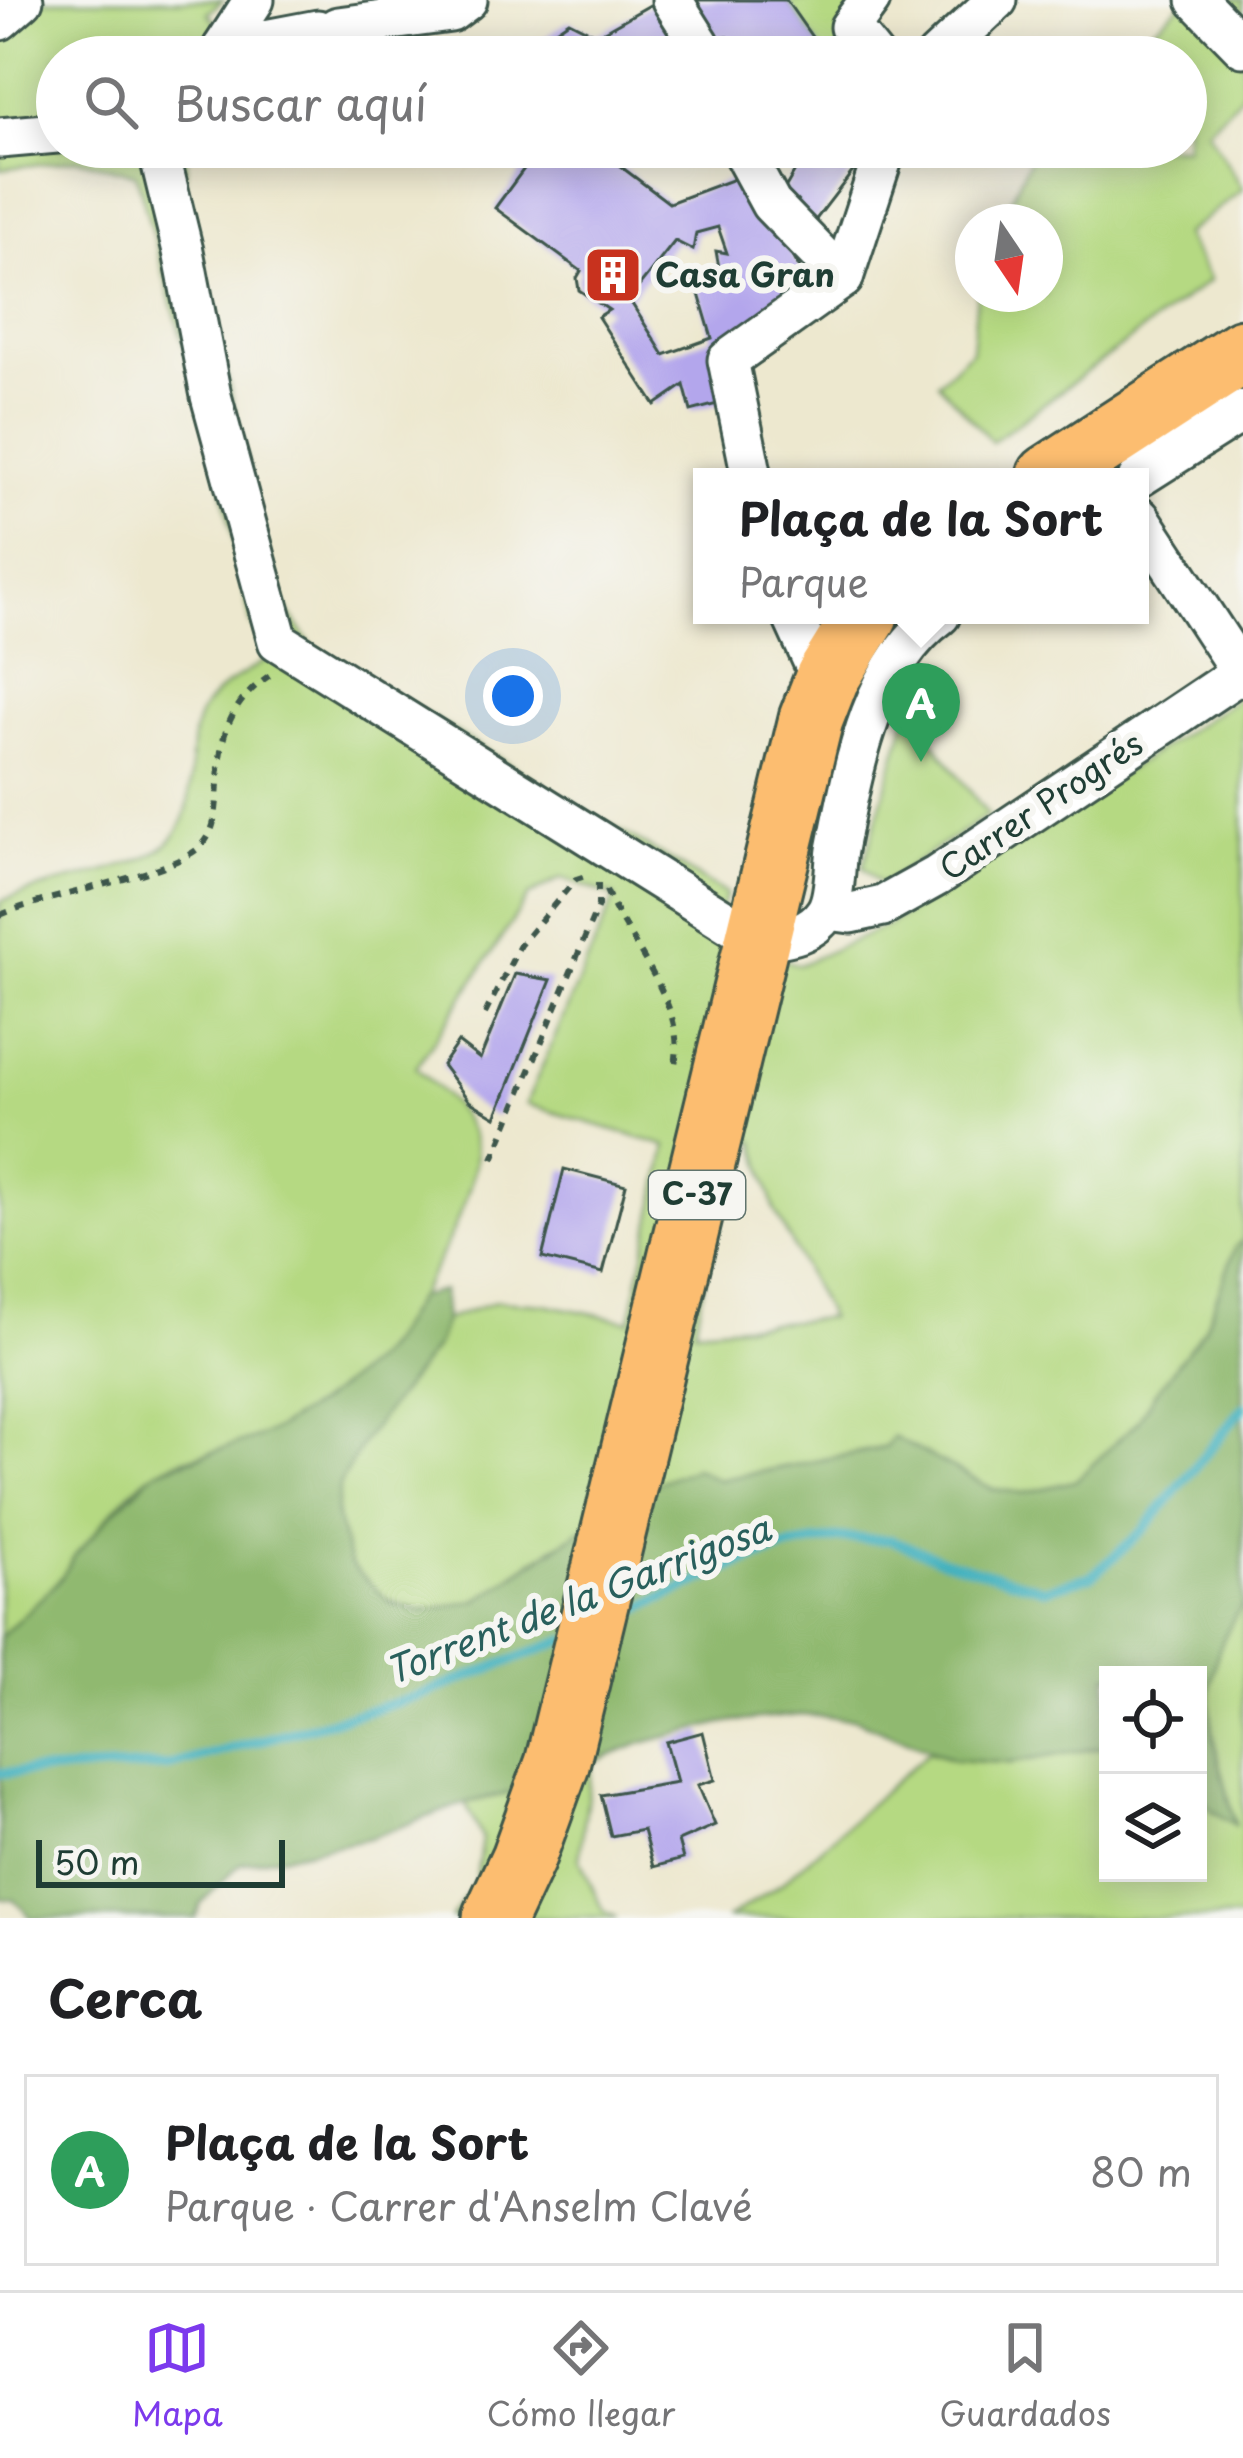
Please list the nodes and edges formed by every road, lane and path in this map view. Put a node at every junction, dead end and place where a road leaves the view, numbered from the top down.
1 (23, 0) edge
2 (254, 0) edge
3 (467, 0) edge
4 (672, 0) edge
5 (870, 0) edge
6 (997, 0) edge
7 (1197, 0) edge
8 (0, 20) edge
9 (338, 27) junction
10 (230, 36) edge
11 (286, 36) edge
12 (323, 36) edge
13 (694, 36) edge
14 (857, 36) edge
15 (955, 36) edge
16 (1243, 47) edge
17 (36, 135) edge
18 (0, 138) edge
19 (162, 168) edge
20 (751, 168) edge
21 (879, 168) edge
22 (843, 278) junction
23 (1243, 351) edge
24 (1243, 411) edge
25 (750, 468) edge
26 (1063, 468) edge
27 (1149, 471) edge
28 (1149, 532) edge
29 (796, 624) edge
30 (860, 624) edge
31 (931, 624) edge
32 (305, 658) junction
33 (1242, 671) edge
34 (826, 678) junction
35 (776, 866) junction
36 (598, 872) junction
37 (828, 910) junction
38 (0, 915) edge
39 (752, 966) junction
40 (485, 1014) dead end
41 (674, 1070) dead end
42 (493, 1159) dead end
43 (495, 1918) edge

1 - 8 street
2 - 10 street
3 - 9 street
4 - 13 street
5 - 14 street
6 - 15 street
7 - 16 street
9 - 11 street
9 - 12 street
17 - 18 street
19 - 32 street
20 - 22 street
21 - 22 street
22 - 25 street
23 - 26 main road
24 - 27 street
28 - 33 street
29 - 34 street
30 - 34 main road, C-37
31 - 37 street
32 - 38 path
32 - 39 street
33 - 37 street, Carrer Progrés
34 - 35 main road, C-37
35 - 37 street
35 - 39 main road, C-37
36 - 40 path
36 - 41 path
36 - 42 path
37 - 39 street
39 - 43 main road, C-37

